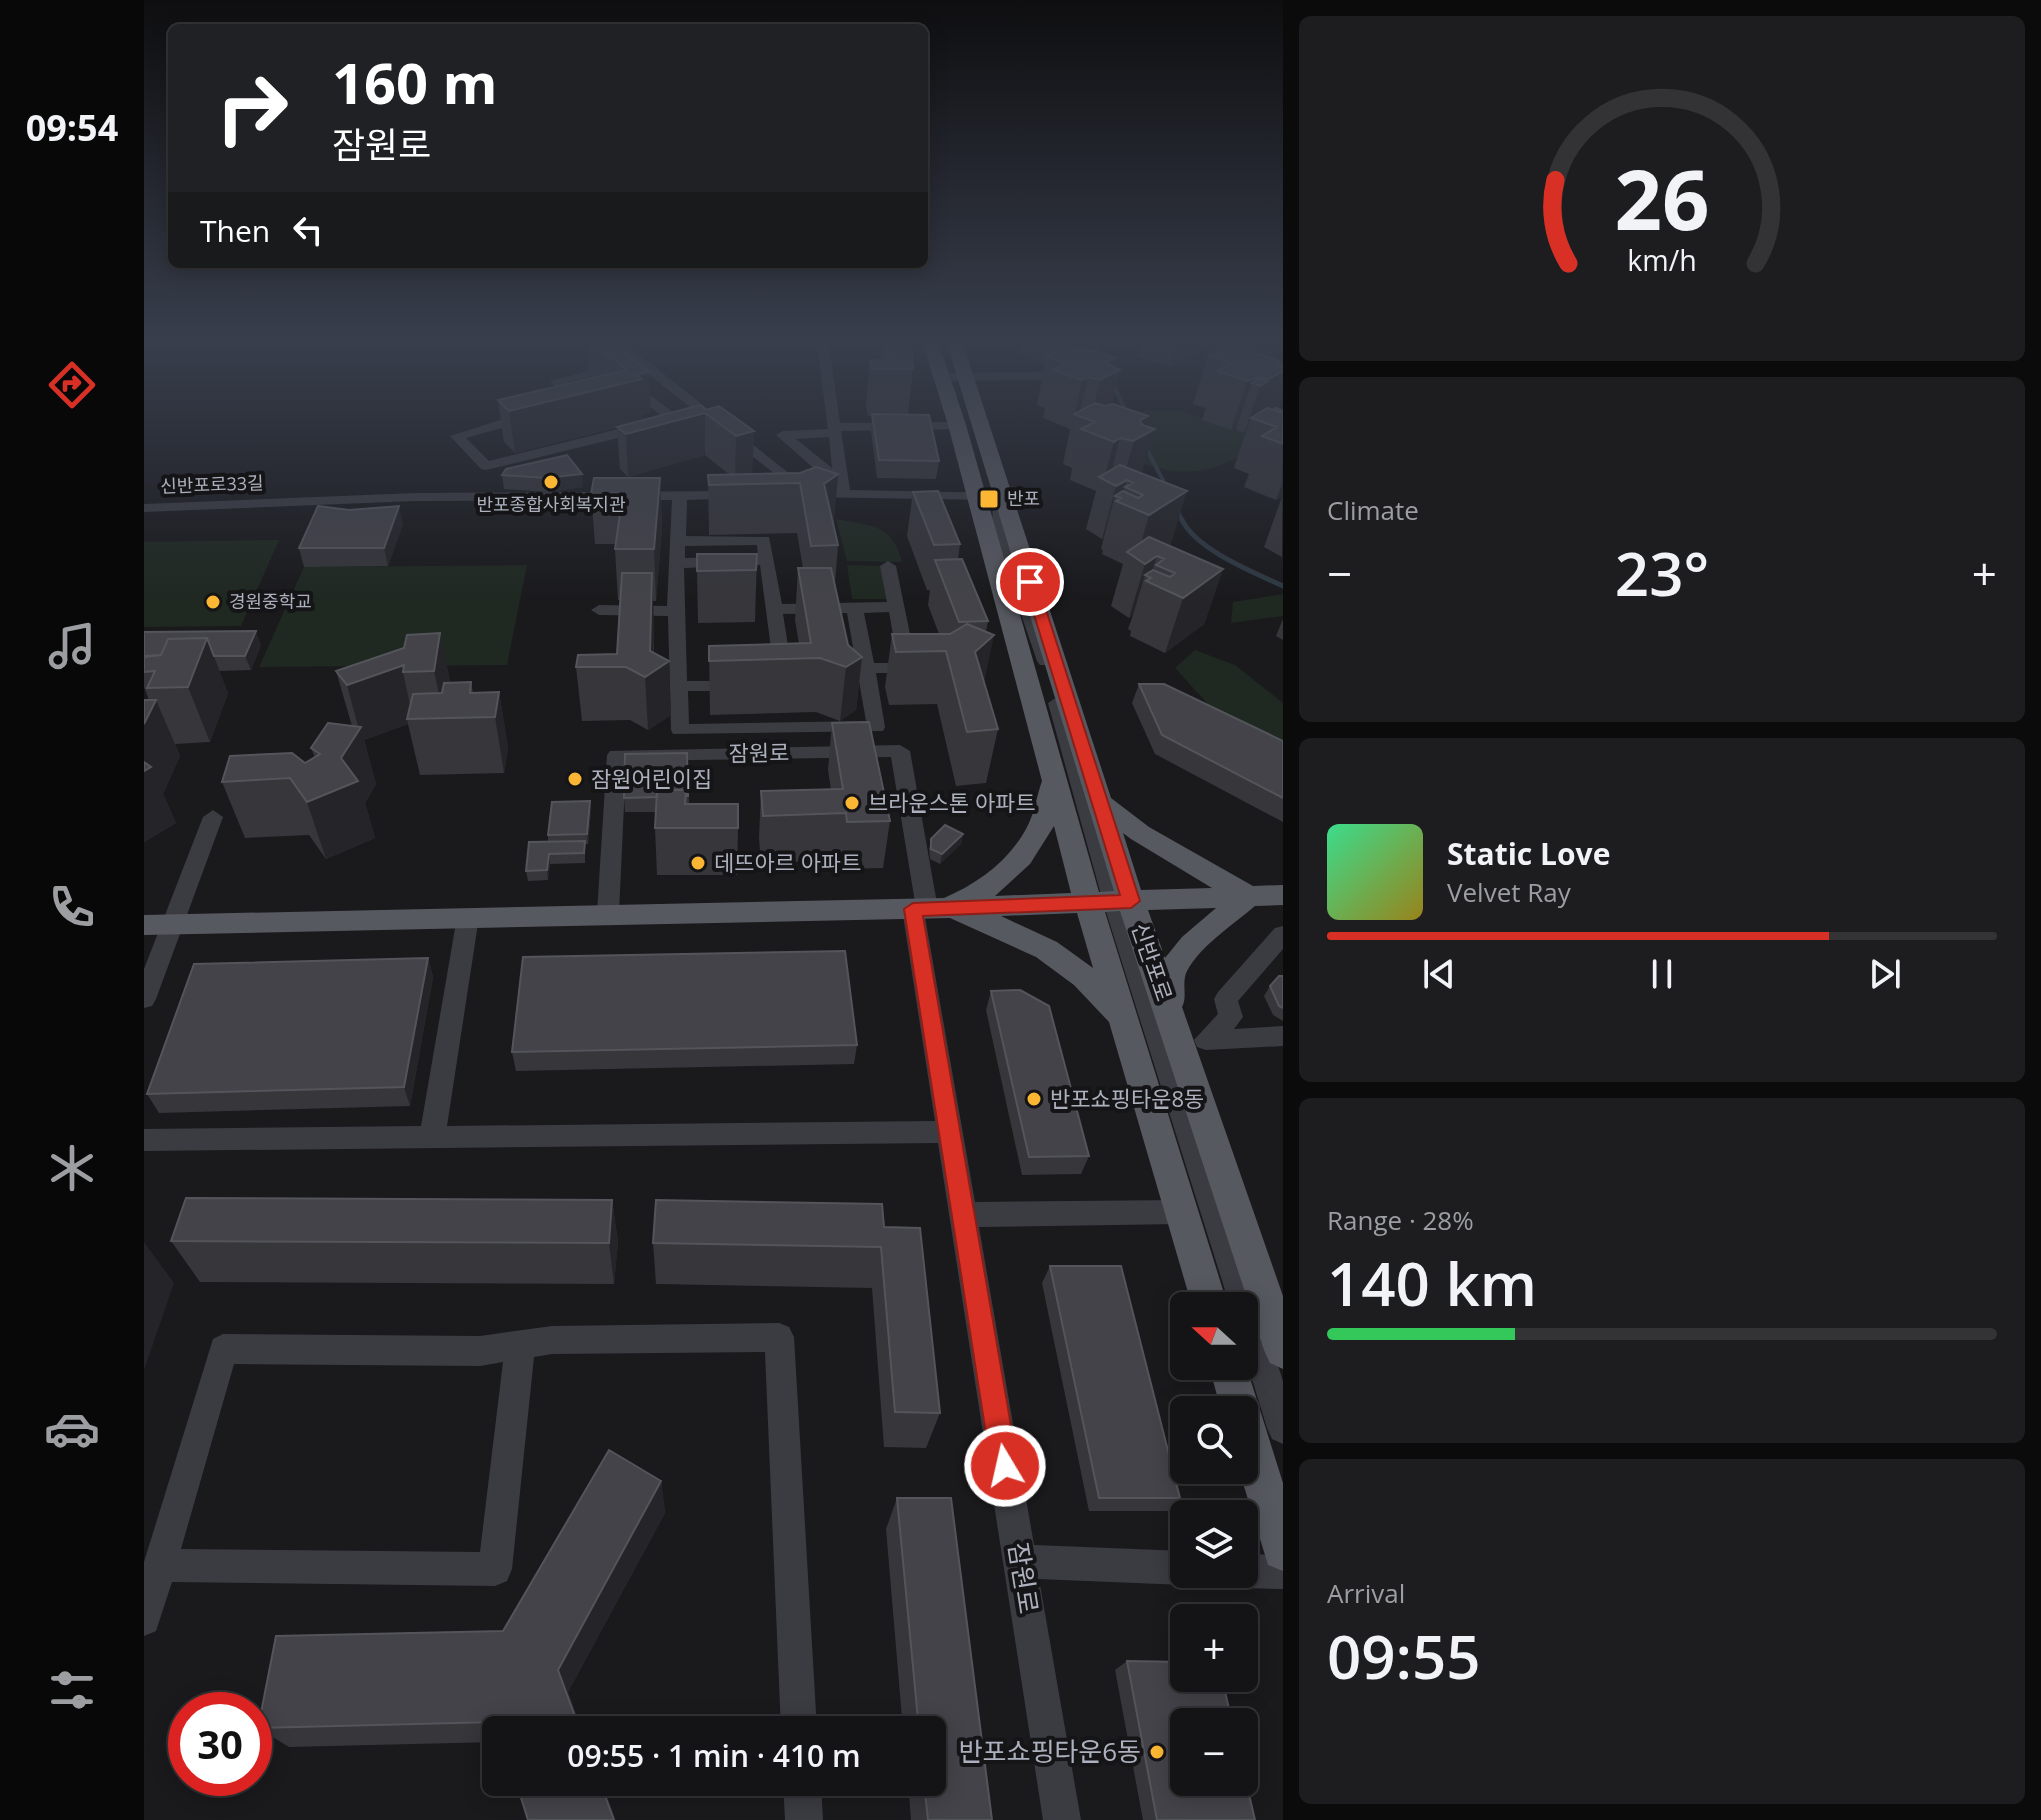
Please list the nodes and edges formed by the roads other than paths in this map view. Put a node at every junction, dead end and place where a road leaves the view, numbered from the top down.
1 (482, 429) edge
2 (637, 429) edge
3 (691, 429) edge
4 (707, 429) edge
5 (860, 429) edge
6 (958, 429) edge
7 (961, 429) edge
8 (981, 429) edge
9 (834, 430) junction
10 (840, 475) junction
11 (780, 494) dead end
12 (807, 494) junction
13 (843, 494) junction
14 (680, 495) junction
15 (752, 495) dead end
16 (976, 496) junction
17 (1001, 496) junction
18 (416, 497) junction
19 (144, 508) edge
20 (678, 541) junction
21 (767, 560) junction
22 (677, 563) junction
23 (888, 566) dead end
24 (896, 607) junction
25 (855, 608) junction
26 (773, 609) junction
27 (599, 610) dead end
28 (676, 611) junction
29 (1044, 658) junction
30 (866, 668) junction
31 (1063, 684) junction
32 (678, 686) junction
33 (1054, 779) junction
34 (1101, 803) junction
35 (213, 817) dead end
36 (1283, 895) edge
37 (1249, 896) junction
38 (1111, 902) junction
39 (928, 909) junction
40 (608, 913) junction
41 (468, 917) junction
42 (158, 924) edge
43 (1283, 934) edge
44 (144, 999) edge
45 (1126, 1029) junction
46 (1283, 1036) edge
47 (1189, 1043) junction
48 (951, 1132) junction
49 (432, 1136) junction
50 (144, 1140) edge
51 (1181, 1212) junction
52 (964, 1215) junction
53 (1206, 1292) edge
54 (1239, 1292) edge
55 (520, 1345) junction
56 (1258, 1350) edge
57 (1283, 1350) edge
58 (1283, 1428) edge
59 (1258, 1467) edge
60 (1283, 1550) edge
61 (1020, 1561) junction
62 (160, 1565) junction
63 (1170, 1567) edge
64 (1258, 1571) edge
65 (1283, 1572) edge
66 (144, 1619) edge
67 (798, 1716) edge
68 (803, 1796) edge
69 (804, 1820) edge
70 (1062, 1820) edge

1 - 2 street
3 - 18 street
4 - 12 street
5 - 9 street
6 - 16 main road, 신반포로
7 - 16 street
8 - 17 main road, 신반포로
9 - 10 street
9 - 10 street
10 - 13 street
11 - 12 street
12 - 13 street
13 - 16 street
14 - 15 street, 신반포로33길
14 - 18 street, 신반포로33길
14 - 20 street
16 - 17 street
16 - 33 main road, 신반포로
17 - 29 street
17 - 31 main road, 신반포로
18 - 19 street, 신반포로33길
20 - 21 street
20 - 22 street
21 - 22 street
21 - 26 street
22 - 28 street
23 - 24 street
24 - 25 street
24 - 30 street
25 - 26 street
25 - 30 street
26 - 32 street
27 - 28 street
28 - 32 street
29 - 31 street
29 - 38 street
30 - 32 street
31 - 34 main road, 신반포로
33 - 38 main road, 신반포로
33 - 39 main road
34 - 37 main road
34 - 38 main road, 신반포로
35 - 42 street
36 - 37 main road
37 - 38 main road
37 - 47 main road
38 - 39 main road
38 - 45 main road, 신반포로
38 - 47 main road, 신반포로
38 - 54 street
39 - 40 main road
39 - 40 street, 잠원로
39 - 45 main road
39 - 48 street, 잠원로
40 - 41 main road
41 - 42 main road
41 - 49 street
42 - 44 street
43 - 47 street
45 - 51 main road, 신반포로
46 - 47 street
47 - 57 main road, 신반포로
48 - 49 street
48 - 52 street, 잠원로
49 - 50 street
51 - 52 street
51 - 53 main road, 신반포로
52 - 61 street, 잠원로
55 - 62 street
55 - 62 street
55 - 67 street
56 - 58 street
59 - 60 main road
61 - 63 street
61 - 70 street, 잠원로
62 - 66 street
64 - 65 street
68 - 69 street

